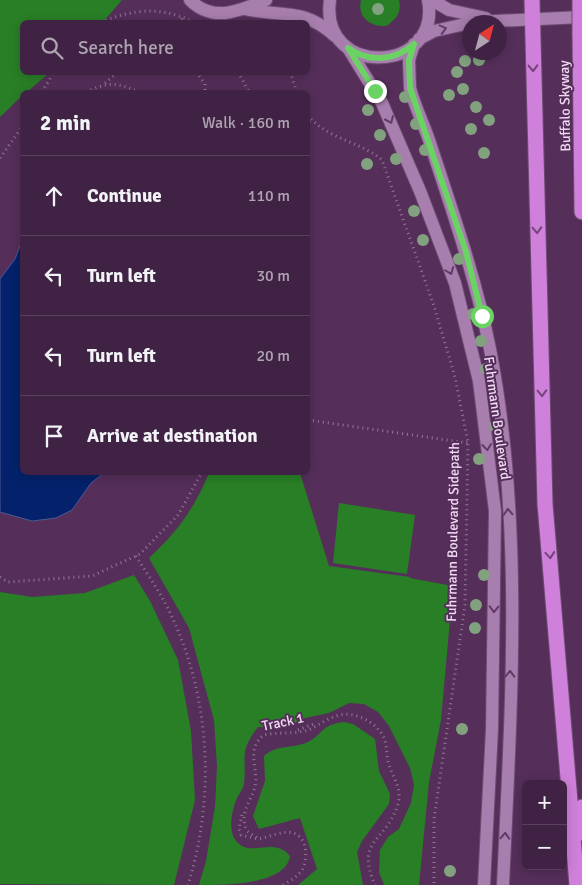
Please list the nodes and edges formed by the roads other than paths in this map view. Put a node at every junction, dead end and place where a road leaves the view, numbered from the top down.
1 (190, 0) edge
2 (266, 0) edge
3 (330, 0) edge
4 (428, 0) edge
5 (432, 0) edge
6 (532, 0) edge
7 (580, 0) edge
8 (244, 9) junction
9 (472, 15) edge
10 (582, 16) edge
11 (531, 19) junction
12 (507, 20) edge
13 (462, 25) edge
14 (417, 42) junction
15 (346, 46) junction
16 (582, 212) edge
17 (492, 490) junction
18 (507, 490) junction
19 (582, 807) edge
20 (484, 885) edge
21 (503, 885) edge
22 (578, 885) edge

1 - 8 street
2 - 8 street
3 - 15 street, Fuhrmann Boulevard
4 - 14 street, Fuhrmann Boulevard
5 - 9 street
6 - 11 highway
7 - 16 highway, Buffalo Skyway, bridge
8 - 15 street
10 - 11 street
11 - 12 street
11 -> 22 highway
14 -> 13 street
14 - 15 street
14 - 18 street, Fuhrmann Boulevard
15 -> 17 street, Fuhrmann Boulevard
17 - 18 street, Fuhrmann Boulevard
17 -> 20 street, Fuhrmann Boulevard
21 -> 18 street, Fuhrmann Boulevard
19 - 22 highway

